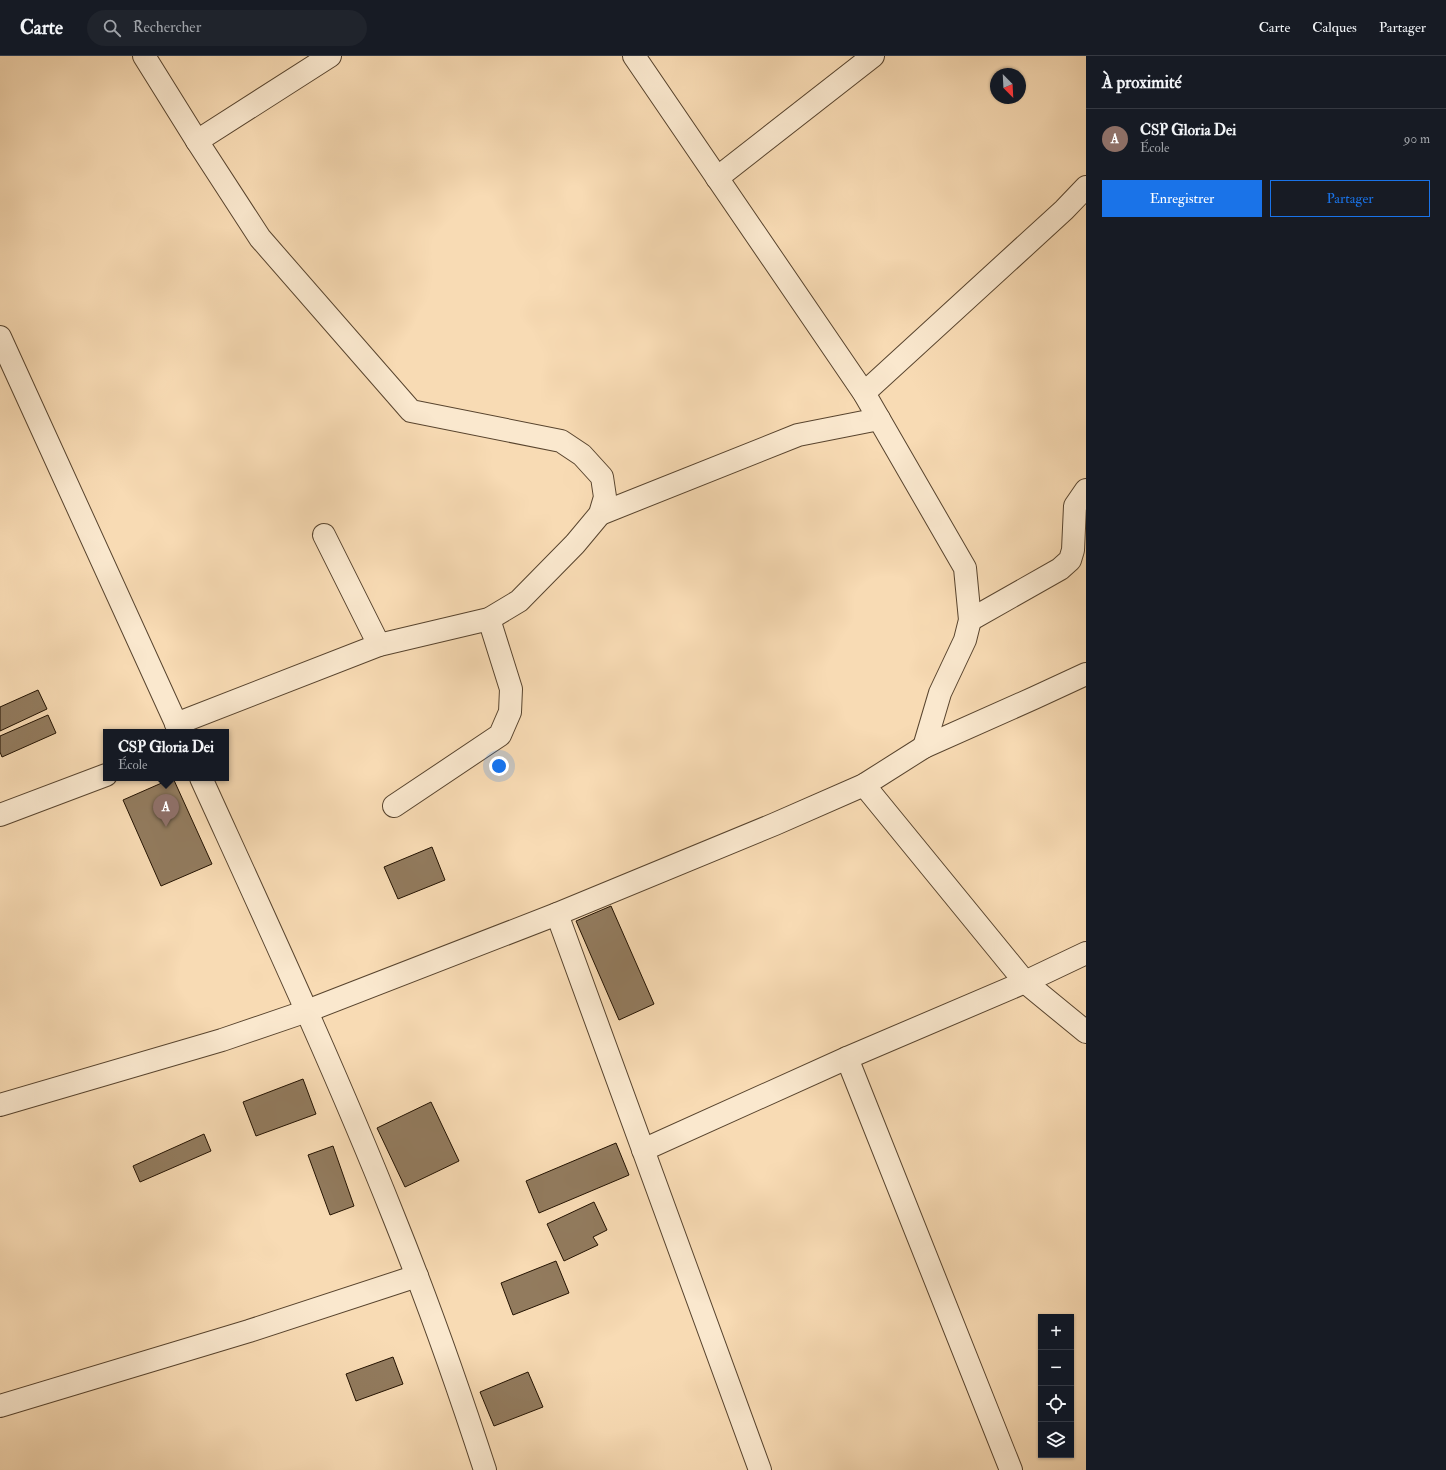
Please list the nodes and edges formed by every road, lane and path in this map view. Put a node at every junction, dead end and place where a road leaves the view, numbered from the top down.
1 (144, 56) edge
2 (330, 56) edge
3 (634, 56) edge
4 (873, 56) edge
5 (197, 141) junction
6 (717, 178) junction
7 (1086, 187) edge
8 (0, 338) edge
9 (864, 393) junction
10 (879, 419) junction
11 (1086, 490) edge
12 (600, 514) junction
13 (324, 535) dead end
14 (489, 620) junction
15 (970, 620) junction
16 (379, 645) junction
17 (1086, 674) edge
18 (178, 728) edge
19 (924, 747) junction
20 (103, 776) edge
21 (202, 781) edge
22 (864, 785) junction
23 (394, 806) dead end
24 (0, 816) edge
25 (557, 914) junction
26 (1086, 953) edge
27 (1025, 982) junction
28 (307, 1011) junction
29 (1086, 1032) edge
30 (846, 1058) junction
31 (0, 1105) edge
32 (643, 1150) junction
33 (417, 1276) junction
34 (0, 1406) edge
35 (485, 1470) edge
36 (760, 1470) edge
37 (1011, 1470) edge

1 - 5 street
2 - 5 street
3 - 6 street
4 - 6 street
5 - 12 street
6 - 9 street
7 - 9 street
8 - 18 street
9 - 10 street
10 - 12 street
10 - 15 street
11 - 15 street
12 - 14 street
13 - 16 street
14 - 16 street
14 - 23 street
15 - 19 street
16 - 18 street
17 - 19 street
19 - 22 street
20 - 24 street
21 - 28 street
22 - 25 street
22 - 27 street
25 - 28 street
25 - 32 street
26 - 27 street
27 - 29 street
27 - 30 street
28 - 31 street
28 - 33 street
30 - 32 street
30 - 37 street
32 - 36 street
33 - 34 street
33 - 35 street

